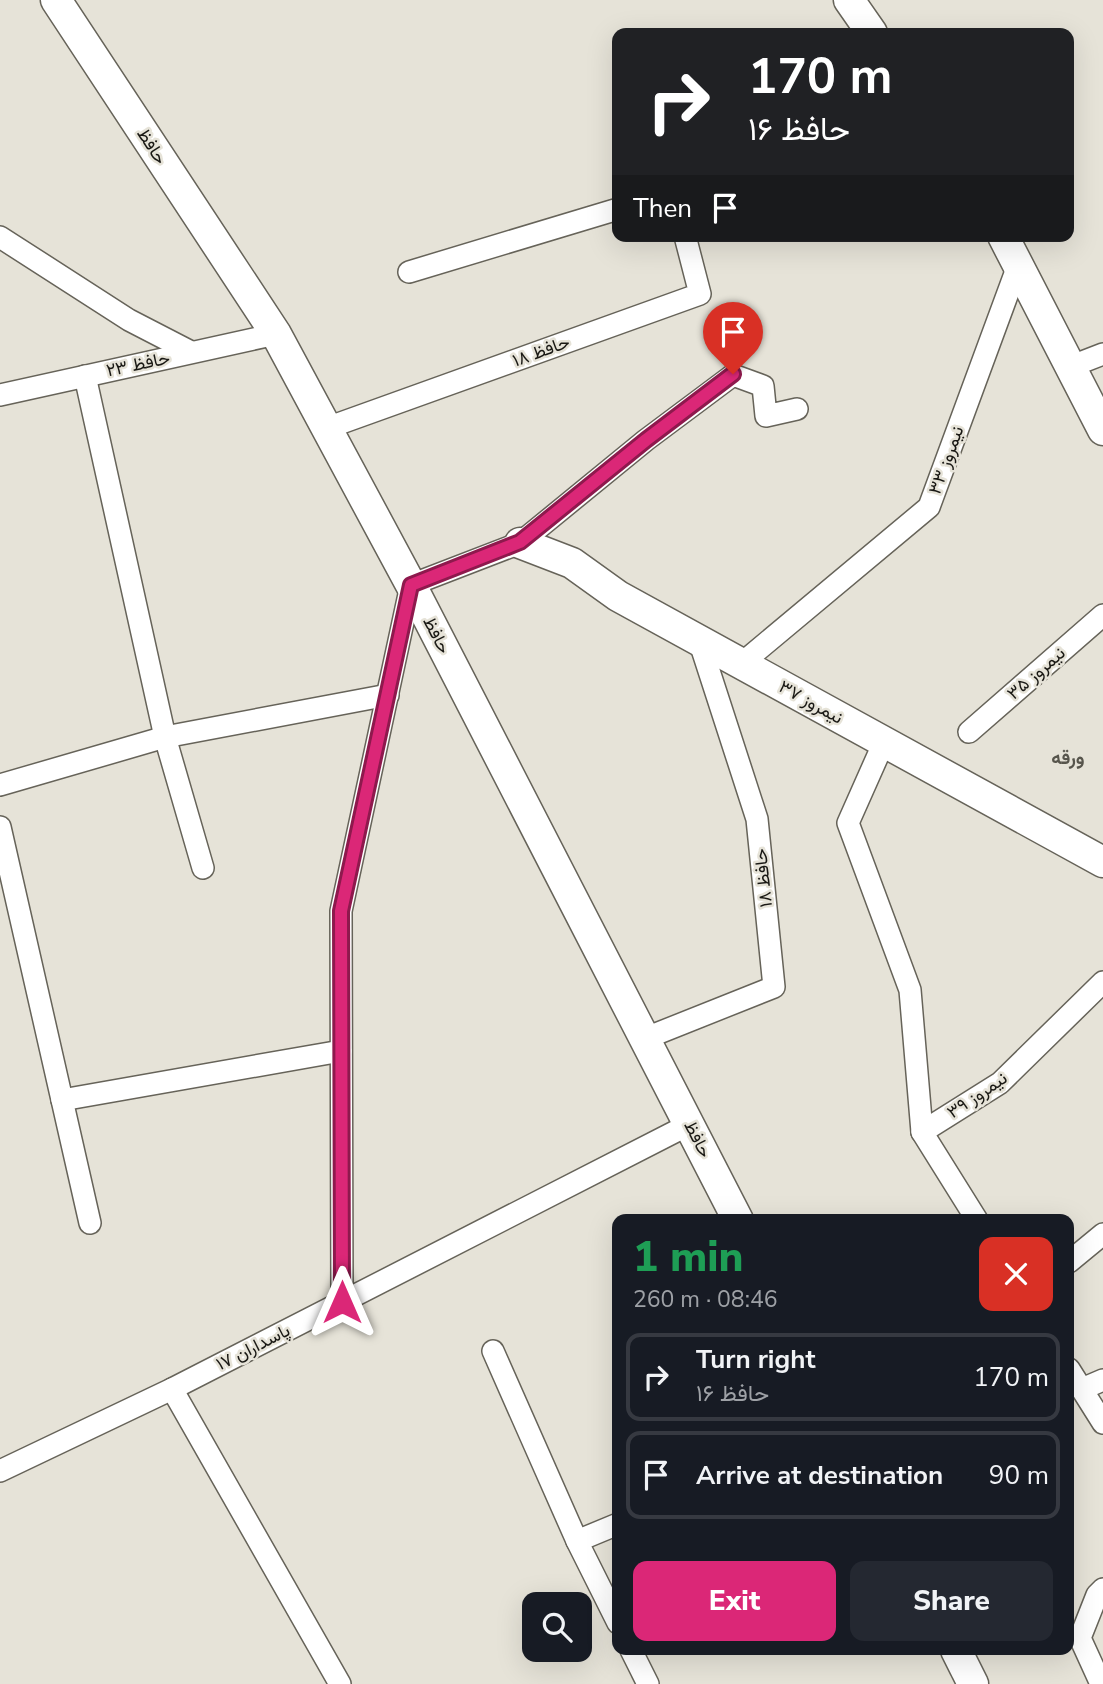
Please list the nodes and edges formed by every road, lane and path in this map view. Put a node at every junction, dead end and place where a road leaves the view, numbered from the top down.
1 (56, 0) edge
2 (849, 0) edge
3 (869, 28) edge
4 (612, 211) edge
5 (0, 237) edge
6 (687, 242) edge
7 (1007, 242) edge
8 (1019, 263) junction
9 (409, 272) dead end
10 (276, 334) junction
11 (191, 352) junction
12 (1103, 354) edge
13 (1072, 366) junction
14 (85, 376) junction
15 (0, 395) edge
16 (797, 409) dead end
17 (327, 428) junction
18 (1103, 430) edge
19 (520, 542) junction
20 (411, 585) junction
21 (1103, 615) edge
22 (699, 640) junction
23 (741, 664) junction
24 (388, 695) junction
25 (970, 732) dead end
26 (165, 737) junction
27 (884, 742) junction
28 (0, 785) edge
29 (0, 827) edge
30 (1103, 862) edge
31 (203, 868) dead end
32 (1103, 982) edge
33 (646, 1038) junction
34 (341, 1051) junction
35 (62, 1100) junction
36 (690, 1124) junction
37 (922, 1132) junction
38 (735, 1214) edge
39 (973, 1214) edge
40 (90, 1223) dead end
41 (1103, 1234) edge
42 (1074, 1258) edge
43 (342, 1302) junction
44 (493, 1351) dead end
45 (1074, 1377) edge
46 (1103, 1380) edge
47 (172, 1389) junction
48 (1082, 1390) junction
49 (1103, 1423) edge
50 (0, 1471) edge
51 (612, 1526) edge
52 (577, 1541) junction
53 (1103, 1589) edge
54 (612, 1611) edge
55 (634, 1655) edge
56 (958, 1655) edge
57 (340, 1684) edge
58 (648, 1684) edge
59 (973, 1684) edge
60 (1101, 1684) edge

1 - 10 street, حافظ
2 - 3 street
4 - 9 street
5 - 11 street
6 - 17 street, حافظ ۱۸
7 - 8 street
8 - 13 street
8 - 23 street, نیمروز ۳۳
10 - 11 street, حافظ ۲۳
10 - 17 street, حافظ
11 - 14 street, حافظ ۲۳
12 - 13 street
13 - 18 street
14 - 15 street, حافظ ۲۳
14 - 26 street
16 - 19 street
17 - 20 street, حافظ
19 - 20 street
19 - 22 street, نیمروز ۳۷
20 - 24 street
20 - 33 street, حافظ
21 - 25 street, نیمروز ۳۵
22 - 23 street, نیمروز ۳۷
22 - 33 street, حافظ ۱۸
23 - 27 street, نیمروز ۳۷
24 - 26 street
24 - 34 street
26 - 28 street
26 - 31 street
27 - 30 street, نیمروز ۳۷
27 - 37 street
29 - 35 street
32 - 37 street, نیمروز ۳۹
33 - 36 street, حافظ
34 - 35 street
34 - 43 street
35 - 40 street
36 - 38 street, حافظ
36 - 43 street, پاسداران ۱۷
37 - 39 street
41 - 42 street
43 - 47 street, پاسداران ۱۷
44 - 52 street
45 - 48 street
46 - 48 street
47 - 50 street, پاسداران ۱۷
47 - 57 street
48 - 49 street
51 - 52 street
52 - 54 street
53 - 60 street
55 - 58 street
56 - 59 street

